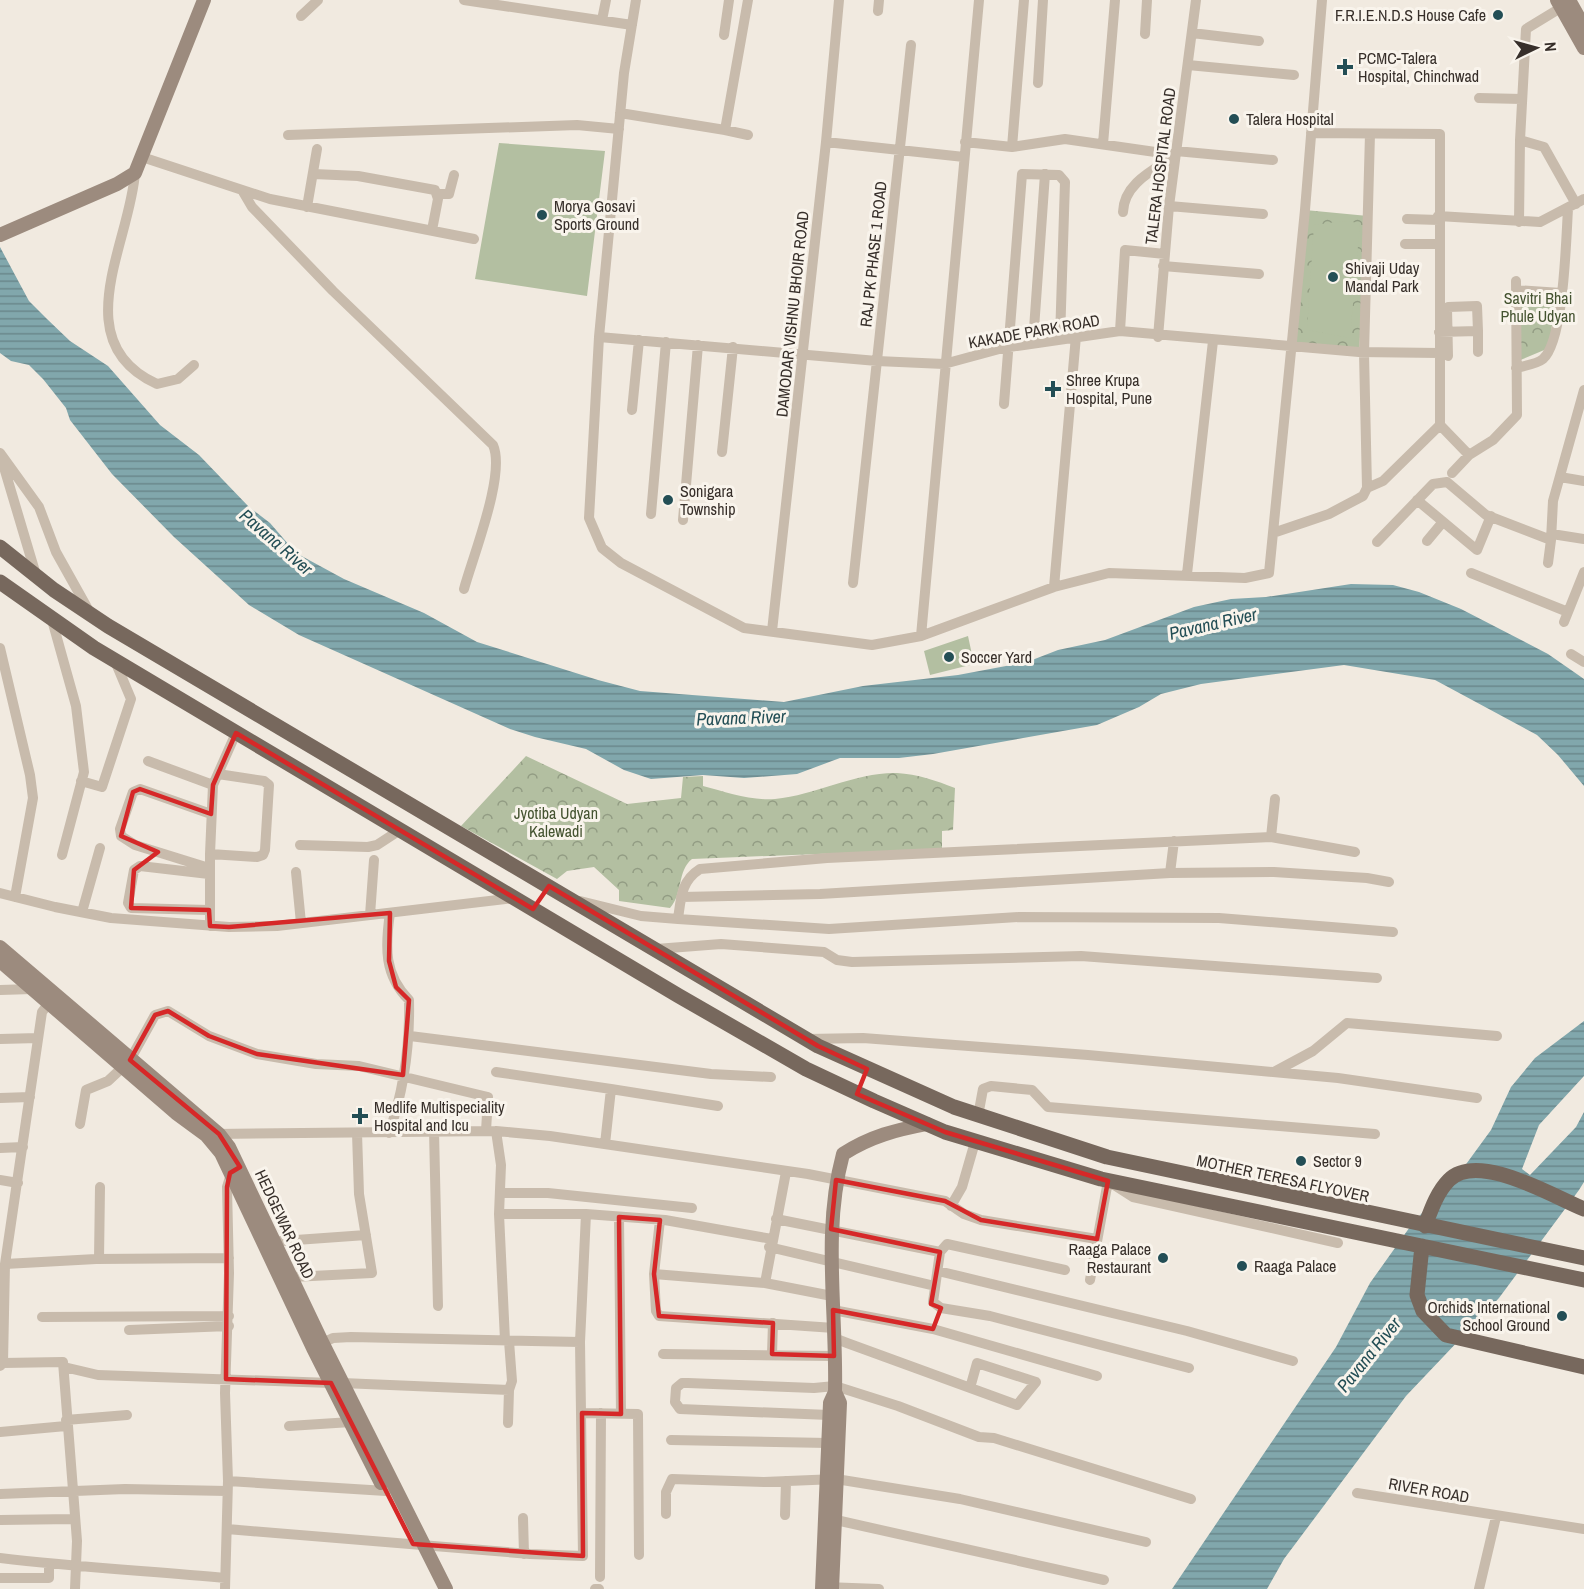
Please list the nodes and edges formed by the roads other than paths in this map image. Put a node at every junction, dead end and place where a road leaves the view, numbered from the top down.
1 (204, 0) edge
2 (318, 0) edge
3 (464, 0) edge
4 (606, 0) edge
5 (636, 0) edge
6 (729, 0) edge
7 (748, 0) edge
8 (838, 0) edge
9 (979, 0) edge
10 (1024, 0) edge
11 (1043, 0) edge
12 (1115, 0) edge
13 (1147, 0) edge
14 (1196, 0) edge
15 (1322, 0) edge
16 (499, 2) edge
17 (517, 3) edge
18 (1564, 3) edge
19 (301, 16) dead end
20 (603, 20) junction
21 (632, 24) junction
22 (1584, 27) edge
23 (1192, 33) junction
24 (1145, 34) dead end
25 (724, 35) dead end
26 (1259, 42) dead end
27 (911, 45) dead end
28 (1584, 48) edge
29 (1188, 65) junction
30 (1294, 75) dead end
31 (1038, 83) dead end
32 (1479, 98) dead end
33 (1522, 99) junction
34 (620, 113) junction
35 (619, 129) junction
36 (725, 130) junction
37 (1311, 133) junction
38 (1370, 134) junction
39 (288, 135) dead end
40 (748, 135) dead end
41 (1520, 140) junction
42 (826, 142) junction
43 (965, 142) junction
44 (1103, 144) junction
45 (1012, 147) junction
46 (317, 148) dead end
47 (899, 149) junction
48 (1176, 153) junction
49 (142, 157) junction
50 (964, 157) junction
51 (1273, 160) dead end
52 (135, 173) junction
53 (314, 174) junction
54 (1045, 174) junction
55 (454, 175) dead end
56 (242, 189) junction
57 (438, 194) junction
58 (1576, 204) edge
59 (1169, 206) junction
60 (307, 207) junction
61 (1123, 212) dead end
62 (1263, 214) dead end
63 (1438, 218) junction
64 (1407, 219) dead end
65 (1519, 222) junction
66 (432, 230) junction
67 (0, 235) edge
68 (474, 239) dead end
69 (1405, 244) dead end
70 (1438, 244) junction
71 (1165, 254) junction
72 (1164, 266) junction
73 (1259, 274) dead end
74 (1561, 293) junction
75 (1478, 331) junction
76 (1120, 332) junction
77 (1443, 332) junction
78 (1076, 336) junction
79 (599, 337) junction
80 (1158, 337) junction
81 (1060, 339) junction
82 (639, 340) junction
83 (1213, 341) junction
84 (666, 342) junction
85 (1033, 343) junction
86 (698, 345) junction
87 (1290, 346) junction
88 (1009, 347) junction
89 (733, 348) junction
90 (1364, 352) junction
91 (1478, 352) dead end
92 (802, 353) junction
93 (1443, 354) junction
94 (877, 361) junction
95 (944, 364) junction
96 (194, 365) dead end
97 (1516, 368) junction
98 (1584, 390) edge
99 (1004, 404) dead end
100 (632, 410) dead end
101 (1440, 425) junction
102 (1579, 427) edge
103 (722, 452) dead end
104 (0, 454) edge
105 (1470, 455) junction
106 (1452, 473) dead end
107 (1560, 477) junction
108 (1584, 481) edge
109 (1367, 488) junction
110 (1417, 500) junction
111 (651, 514) dead end
112 (1491, 516) junction
113 (683, 520) dead end
114 (1442, 523) junction
115 (1273, 533) junction
116 (1552, 537) junction
117 (1584, 539) edge
118 (1427, 541) dead end
119 (1377, 542) dead end
120 (0, 548) edge
121 (1548, 563) dead end
122 (1584, 572) edge
123 (1471, 573) dead end
124 (1188, 574) junction
125 (36, 576) junction
126 (0, 582) edge
127 (853, 583) dead end
128 (1054, 587) junction
129 (464, 589) dead end
130 (91, 614) junction
131 (52, 620) junction
132 (772, 631) junction
133 (921, 636) junction
134 (0, 648) edge
135 (1571, 654) dead end
136 (115, 660) junction
137 (1584, 662) edge
138 (236, 733) junction
139 (148, 761) dead end
140 (218, 774) junction
141 (81, 781) junction
142 (213, 785) junction
143 (1275, 799) dead end
144 (211, 814) junction
145 (400, 830) junction
146 (1271, 837) junction
147 (1174, 841) junction
148 (300, 845) dead end
149 (100, 848) dead end
150 (1355, 852) dead end
151 (210, 854) junction
152 (62, 855) dead end
153 (374, 860) dead end
154 (209, 871) junction
155 (296, 872) dead end
156 (1170, 873) junction
157 (1389, 882) dead end
158 (549, 886) junction
159 (0, 893) edge
160 (15, 897) junction
161 (681, 897) junction
162 (514, 898) junction
163 (571, 900) junction
164 (533, 909) junction
165 (209, 910) junction
166 (82, 912) junction
167 (390, 913) junction
168 (370, 915) junction
169 (678, 919) junction
170 (301, 923) junction
171 (210, 926) junction
172 (1393, 932) dead end
173 (0, 947) edge
174 (655, 949) junction
175 (0, 961) edge
176 (1377, 978) dead end
177 (32, 989) junction
178 (0, 990) edge
179 (52, 999) junction
180 (1497, 1035) dead end
181 (410, 1036) junction
182 (38, 1038) junction
183 (0, 1039) edge
184 (807, 1039) junction
185 (126, 1063) junction
186 (867, 1069) junction
187 (496, 1072) dead end
188 (1274, 1072) junction
189 (403, 1075) junction
190 (771, 1077) dead end
191 (611, 1089) junction
192 (856, 1093) junction
193 (30, 1097) junction
194 (0, 1098) edge
195 (1477, 1098) dead end
196 (718, 1106) dead end
197 (978, 1116) junction
198 (80, 1124) dead end
199 (927, 1124) junction
200 (434, 1131) junction
201 (491, 1131) junction
202 (357, 1133) junction
203 (389, 1133) junction
204 (212, 1134) junction
205 (1375, 1134) dead end
206 (975, 1142) junction
207 (605, 1144) junction
208 (23, 1147) junction
209 (0, 1148) edge
210 (235, 1170) junction
211 (786, 1172) junction
212 (0, 1180) edge
213 (836, 1180) junction
214 (1108, 1181) junction
215 (18, 1183) junction
216 (100, 1187) dead end
217 (500, 1193) junction
218 (951, 1206) junction
219 (692, 1208) dead end
220 (1584, 1209) edge
221 (499, 1214) junction
222 (586, 1214) junction
223 (619, 1217) junction
224 (776, 1219) junction
225 (660, 1220) junction
226 (1425, 1226) junction
227 (831, 1229) junction
228 (366, 1235) junction
229 (1098, 1239) junction
230 (270, 1241) junction
231 (771, 1243) junction
232 (1338, 1244) dead end
233 (1422, 1246) junction
234 (939, 1252) junction
235 (229, 1258) junction
236 (1584, 1258) edge
237 (99, 1259) junction
238 (833, 1261) junction
239 (1065, 1270) dead end
240 (4, 1271) edge
241 (938, 1271) junction
242 (654, 1274) junction
243 (292, 1277) junction
244 (1090, 1280) dead end
245 (1584, 1280) edge
246 (765, 1283) junction
247 (935, 1286) junction
248 (833, 1303) junction
249 (438, 1306) dead end
250 (941, 1308) junction
251 (2, 1317) edge
252 (42, 1317) dead end
253 (229, 1321) junction
254 (773, 1323) junction
255 (933, 1329) junction
256 (129, 1330) dead end
257 (834, 1333) junction
258 (507, 1341) junction
259 (580, 1342) junction
260 (318, 1345) junction
261 (663, 1354) dead end
262 (772, 1354) junction
263 (834, 1356) junction
264 (1293, 1362) dead end
265 (2, 1365) edge
266 (63, 1368) junction
267 (1189, 1368) dead end
268 (1584, 1368) edge
269 (1097, 1376) dead end
270 (226, 1379) junction
271 (337, 1383) junction
272 (970, 1388) junction
273 (835, 1389) junction
274 (509, 1390) junction
275 (582, 1413) junction
276 (601, 1413) junction
277 (621, 1414) junction
278 (127, 1415) dead end
279 (829, 1415) junction
280 (351, 1422) junction
281 (66, 1423) junction
282 (508, 1423) dead end
283 (289, 1426) dead end
284 (0, 1432) edge
285 (671, 1440) dead end
286 (828, 1443) junction
287 (831, 1479) junction
288 (786, 1481) junction
289 (228, 1486) junction
290 (386, 1491) junction
291 (72, 1492) junction
292 (1357, 1493) dead end
293 (0, 1494) edge
294 (1191, 1499) dead end
295 (666, 1514) dead end
296 (785, 1515) dead end
297 (1496, 1517) junction
298 (523, 1518) dead end
299 (74, 1519) junction
300 (0, 1520) edge
301 (836, 1520) junction
302 (227, 1529) junction
303 (1584, 1529) edge
304 (1146, 1542) dead end
305 (418, 1545) junction
306 (524, 1554) junction
307 (639, 1556) dead end
308 (0, 1558) edge
309 (50, 1565) junction
310 (76, 1565) junction
311 (0, 1578) edge
312 (1104, 1580) dead end
313 (225, 1583) edge
314 (598, 1585) edge
315 (827, 1588) edge
316 (75, 1589) edge
317 (435, 1589) edge
318 (446, 1589) edge
319 (879, 1589) edge
320 (1479, 1589) edge

1 - 49 main road
2 - 19 street
3 - 16 street
4 - 20 street
5 - 21 street
6 - 25 street
7 - 36 street
8 - 42 street, DAMODAR VISHNU BHOIR ROAD
9 - 43 street
10 - 45 street
11 - 31 street
12 - 44 street
13 - 24 street
14 - 23 street, TALERA HOSPITAL ROAD
15 - 37 street
16 - 17 street
17 - 20 street
18 - 22 main road
18 - 28 main road
18 - 33 street
20 - 21 street
21 - 34 street
23 - 26 street
23 - 29 street, TALERA HOSPITAL ROAD
27 - 47 street, RAJ PK PHASE 1 ROAD
29 - 30 street
29 - 48 street, TALERA HOSPITAL ROAD
32 - 33 street
33 - 41 street
34 - 35 street
34 - 36 street
35 - 39 street
35 - 79 street
36 - 40 street
37 - 38 street
37 - 87 street
38 - 63 street
38 - 90 street
41 - 58 street
41 - 65 street
42 - 47 street
42 - 92 street, DAMODAR VISHNU BHOIR ROAD
43 - 45 street
43 - 50 street
44 - 45 street
44 - 48 street
46 - 53 street
47 - 50 street
47 - 94 street, RAJ PK PHASE 1 ROAD
48 - 51 street
48 - 59 street, TALERA HOSPITAL ROAD
48 - 61 street
49 - 52 main road
49 - 56 street
50 - 95 street
52 - 67 main road
52 - 96 street
53 - 57 street
53 - 60 street
54 - 81 street
54 - 85 street
54 - 88 street
55 - 57 street
56 - 60 street
56 - 129 street
57 - 66 street
58 - 65 street
58 - 74 street
59 - 62 street
59 - 71 street, TALERA HOSPITAL ROAD
60 - 66 street
63 - 64 street
63 - 65 street
63 - 70 street
66 - 68 street
69 - 70 street
70 - 77 street
71 - 72 street, TALERA HOSPITAL ROAD
71 - 76 street
72 - 73 street
72 - 80 street, TALERA HOSPITAL ROAD
74 - 97 street
74 - 97 street
75 - 77 street
75 - 77 street
75 - 91 street
76 - 78 street, KAKADE PARK ROAD
76 - 80 street, KAKADE PARK ROAD
77 - 93 street
78 - 81 street, KAKADE PARK ROAD
78 - 128 street
79 - 82 street, KAKADE PARK ROAD
79 - 132 street
80 - 83 street, KAKADE PARK ROAD
81 - 85 street, KAKADE PARK ROAD
82 - 84 street, KAKADE PARK ROAD
82 - 100 street
83 - 87 street, KAKADE PARK ROAD
83 - 124 street
84 - 86 street, KAKADE PARK ROAD
84 - 111 street
85 - 88 street, KAKADE PARK ROAD
86 - 89 street, KAKADE PARK ROAD
86 - 113 street
87 - 90 street, KAKADE PARK ROAD
87 - 115 street
88 - 95 street, KAKADE PARK ROAD
88 - 99 street
89 - 92 street, KAKADE PARK ROAD
89 - 103 street
90 - 93 street, KAKADE PARK ROAD
90 - 109 street
92 - 94 street, KAKADE PARK ROAD
92 - 132 street, DAMODAR VISHNU BHOIR ROAD
93 - 101 street
94 - 95 street, KAKADE PARK ROAD
94 - 127 street, RAJ PK PHASE 1 ROAD
95 - 133 street
97 - 105 street
98 - 102 street
101 - 105 street
101 - 109 street
102 - 107 street
104 - 125 street
104 - 130 street
105 - 106 street
107 - 108 street
107 - 116 street
109 - 115 street
110 - 112 street
110 - 114 street
110 - 119 street
112 - 114 street
112 - 116 street
114 - 118 street
115 - 124 street
116 - 117 street
116 - 121 street
120 - 125 main road, MOTHER TERESA FLYOVER
122 - 123 street
124 - 128 street
125 - 130 main road, MOTHER TERESA FLYOVER
126 - 131 main road
128 - 133 street
130 - 158 main road, MOTHER TERESA FLYOVER
131 - 136 main road
131 - 141 street
132 - 133 street
134 - 160 street
135 - 137 street
136 - 138 main road
136 - 141 street
138 - 140 street
138 - 145 main road
139 - 142 street
140 - 142 street
140 - 151 street
141 - 152 street
142 - 144 street
143 - 146 street
144 - 151 street
144 - 154 street
145 - 148 street
145 - 162 main road
146 - 147 street
146 - 150 street
147 - 156 street
147 - 161 street
149 - 166 street
151 - 154 street
153 - 168 street
154 - 165 street
154 - 165 street
155 - 170 street
156 - 157 street
156 - 161 street
158 - 163 main road, MOTHER TERESA FLYOVER
158 - 164 main road
159 - 160 street
160 - 166 street
161 - 169 street
162 - 164 main road
162 - 167 street
163 - 169 street
163 - 174 main road, MOTHER TERESA FLYOVER
164 - 192 main road
165 - 171 street
166 - 171 street
167 - 168 street
167 - 181 street
168 - 170 street
169 - 172 street
170 - 171 street
173 - 179 main road, HEDGEWAR ROAD
174 - 176 street
174 - 184 main road, MOTHER TERESA FLYOVER
175 - 177 main road, HEDGEWAR ROAD
177 - 178 street
177 - 179 main road, HEDGEWAR ROAD
179 - 182 street
179 - 185 main road, HEDGEWAR ROAD
180 - 188 street
181 - 189 street
181 - 190 street
182 - 183 street
182 - 193 street
184 - 186 main road, MOTHER TERESA FLYOVER
184 - 188 street
185 - 189 street
185 - 198 street
185 - 204 main road, HEDGEWAR ROAD
186 - 192 main road
186 - 197 main road, MOTHER TERESA FLYOVER
187 - 191 street
188 - 195 street
189 - 201 street
189 - 203 street
191 - 196 street
191 - 207 street
192 - 199 main road
193 - 194 street
193 - 208 street
197 - 205 street
197 - 226 main road, MOTHER TERESA FLYOVER
199 - 206 main road
199 - 213 main road
200 - 201 street
200 - 203 street
200 - 249 street
201 - 207 street
201 - 217 street
202 - 203 street
202 - 204 street
202 - 228 street
204 - 210 main road, HEDGEWAR ROAD
206 - 214 main road
206 - 218 street
207 - 211 street
208 - 209 street
208 - 215 street
210 - 230 main road, HEDGEWAR ROAD
210 - 235 street
211 - 213 street
211 - 224 street
212 - 215 street
213 - 218 street
213 - 227 main road
214 - 229 street
214 - 232 street
214 - 233 main road
215 - 240 street
216 - 237 street
217 - 219 street
217 - 221 street
218 - 229 street
220 - 226 main road
221 - 222 street
221 - 258 street
222 - 223 street
222 - 259 street
223 - 225 street
223 - 277 street
224 - 227 street
224 - 231 street
225 - 231 street
225 - 242 street
226 - 236 main road, MOTHER TERESA FLYOVER
227 - 234 street
227 - 238 main road
228 - 230 street
228 - 243 street
229 - 244 street
230 - 243 main road, HEDGEWAR ROAD
230 - 260 main road, HEDGEWAR ROAD
231 - 238 street
231 - 246 street
233 - 245 main road
233 - 268 main road
234 - 239 street
234 - 241 street
235 - 237 street
235 - 253 street
237 - 240 street
238 - 247 street
238 - 248 main road
240 - 251 street
241 - 247 street
241 - 264 street
242 - 246 street
242 - 254 street
243 - 260 main road, HEDGEWAR ROAD
246 - 248 street
247 - 250 street
248 - 255 street
248 - 257 main road
250 - 255 street
250 - 267 street
251 - 265 street
252 - 253 street
253 - 256 street
253 - 270 street
254 - 257 street
254 - 262 street
255 - 269 street
257 - 263 main road
257 - 272 street
258 - 259 street
258 - 260 street
258 - 274 street
259 - 275 street
260 - 271 main road, HEDGEWAR ROAD
261 - 262 street
262 - 263 street
263 - 273 main road
265 - 266 street
266 - 270 street
266 - 281 street
270 - 271 street
270 - 289 street
271 - 274 street
271 - 280 main road, HEDGEWAR ROAD
271 - 305 main road, HEDGEWAR ROAD
272 - 272 street
273 - 279 main road
273 - 279 street
273 - 287 main road
273 - 294 street
274 - 282 street
275 - 276 street
275 - 306 street
276 - 277 street
276 - 314 street
277 - 307 street
278 - 281 street
279 - 286 main road
280 - 283 street
280 - 290 main road, HEDGEWAR ROAD
281 - 284 street
281 - 291 street
285 - 286 street
286 - 287 main road
287 - 288 street
287 - 301 main road
287 - 304 street
287 - 315 main road
288 - 295 street
288 - 296 street
289 - 290 street
289 - 291 street
289 - 302 street
290 - 305 main road, HEDGEWAR ROAD
291 - 293 street
291 - 299 street
292 - 297 street, RIVER ROAD
297 - 303 street, RIVER ROAD
297 - 320 street
298 - 306 street
299 - 300 street
299 - 310 street
301 - 312 street
301 - 315 main road
302 - 305 street
302 - 313 street
305 - 306 street
305 - 317 main road, HEDGEWAR ROAD
305 - 318 main road, HEDGEWAR ROAD
308 - 309 street
309 - 310 street
309 - 311 street
310 - 313 street
310 - 316 street
315 - 319 street

